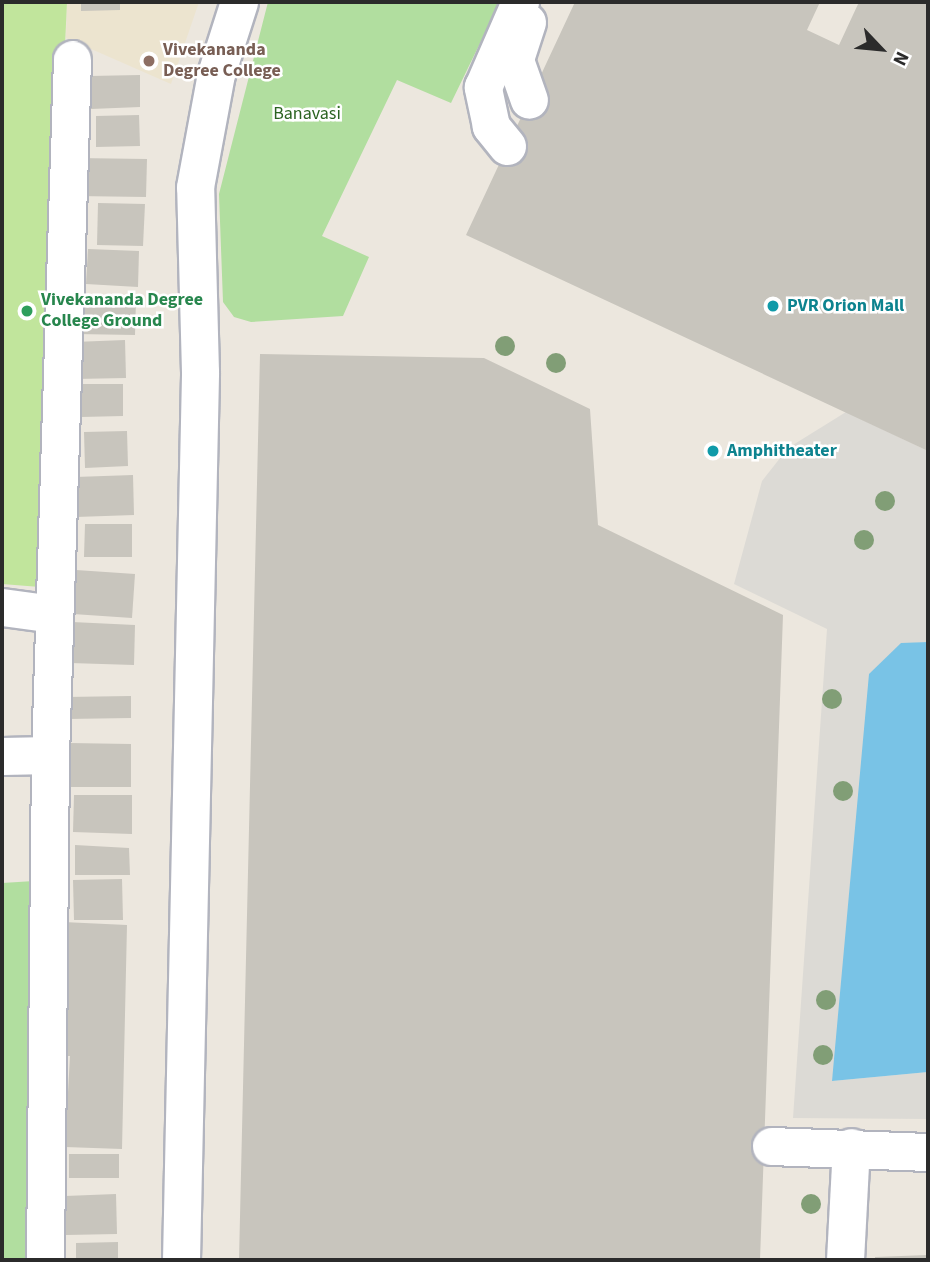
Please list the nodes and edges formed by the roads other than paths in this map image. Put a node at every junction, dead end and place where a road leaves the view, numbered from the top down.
1 (239, 2) edge
2 (520, 2) edge
3 (536, 2) edge
4 (72, 59) dead end
5 (529, 100) dead end
6 (507, 146) dead end
7 (2, 607) edge
8 (54, 614) junction
9 (50, 755) junction
10 (2, 756) edge
11 (771, 1146) dead end
12 (851, 1147) junction
13 (928, 1152) edge
14 (45, 1260) edge
15 (181, 1260) edge
16 (845, 1260) edge

1 - 15 street
2 - 6 street
3 - 5 street
4 - 8 street
7 - 8 street
8 - 9 street
9 - 10 street
9 - 14 street
11 - 12 street
12 - 13 street
12 - 16 street

